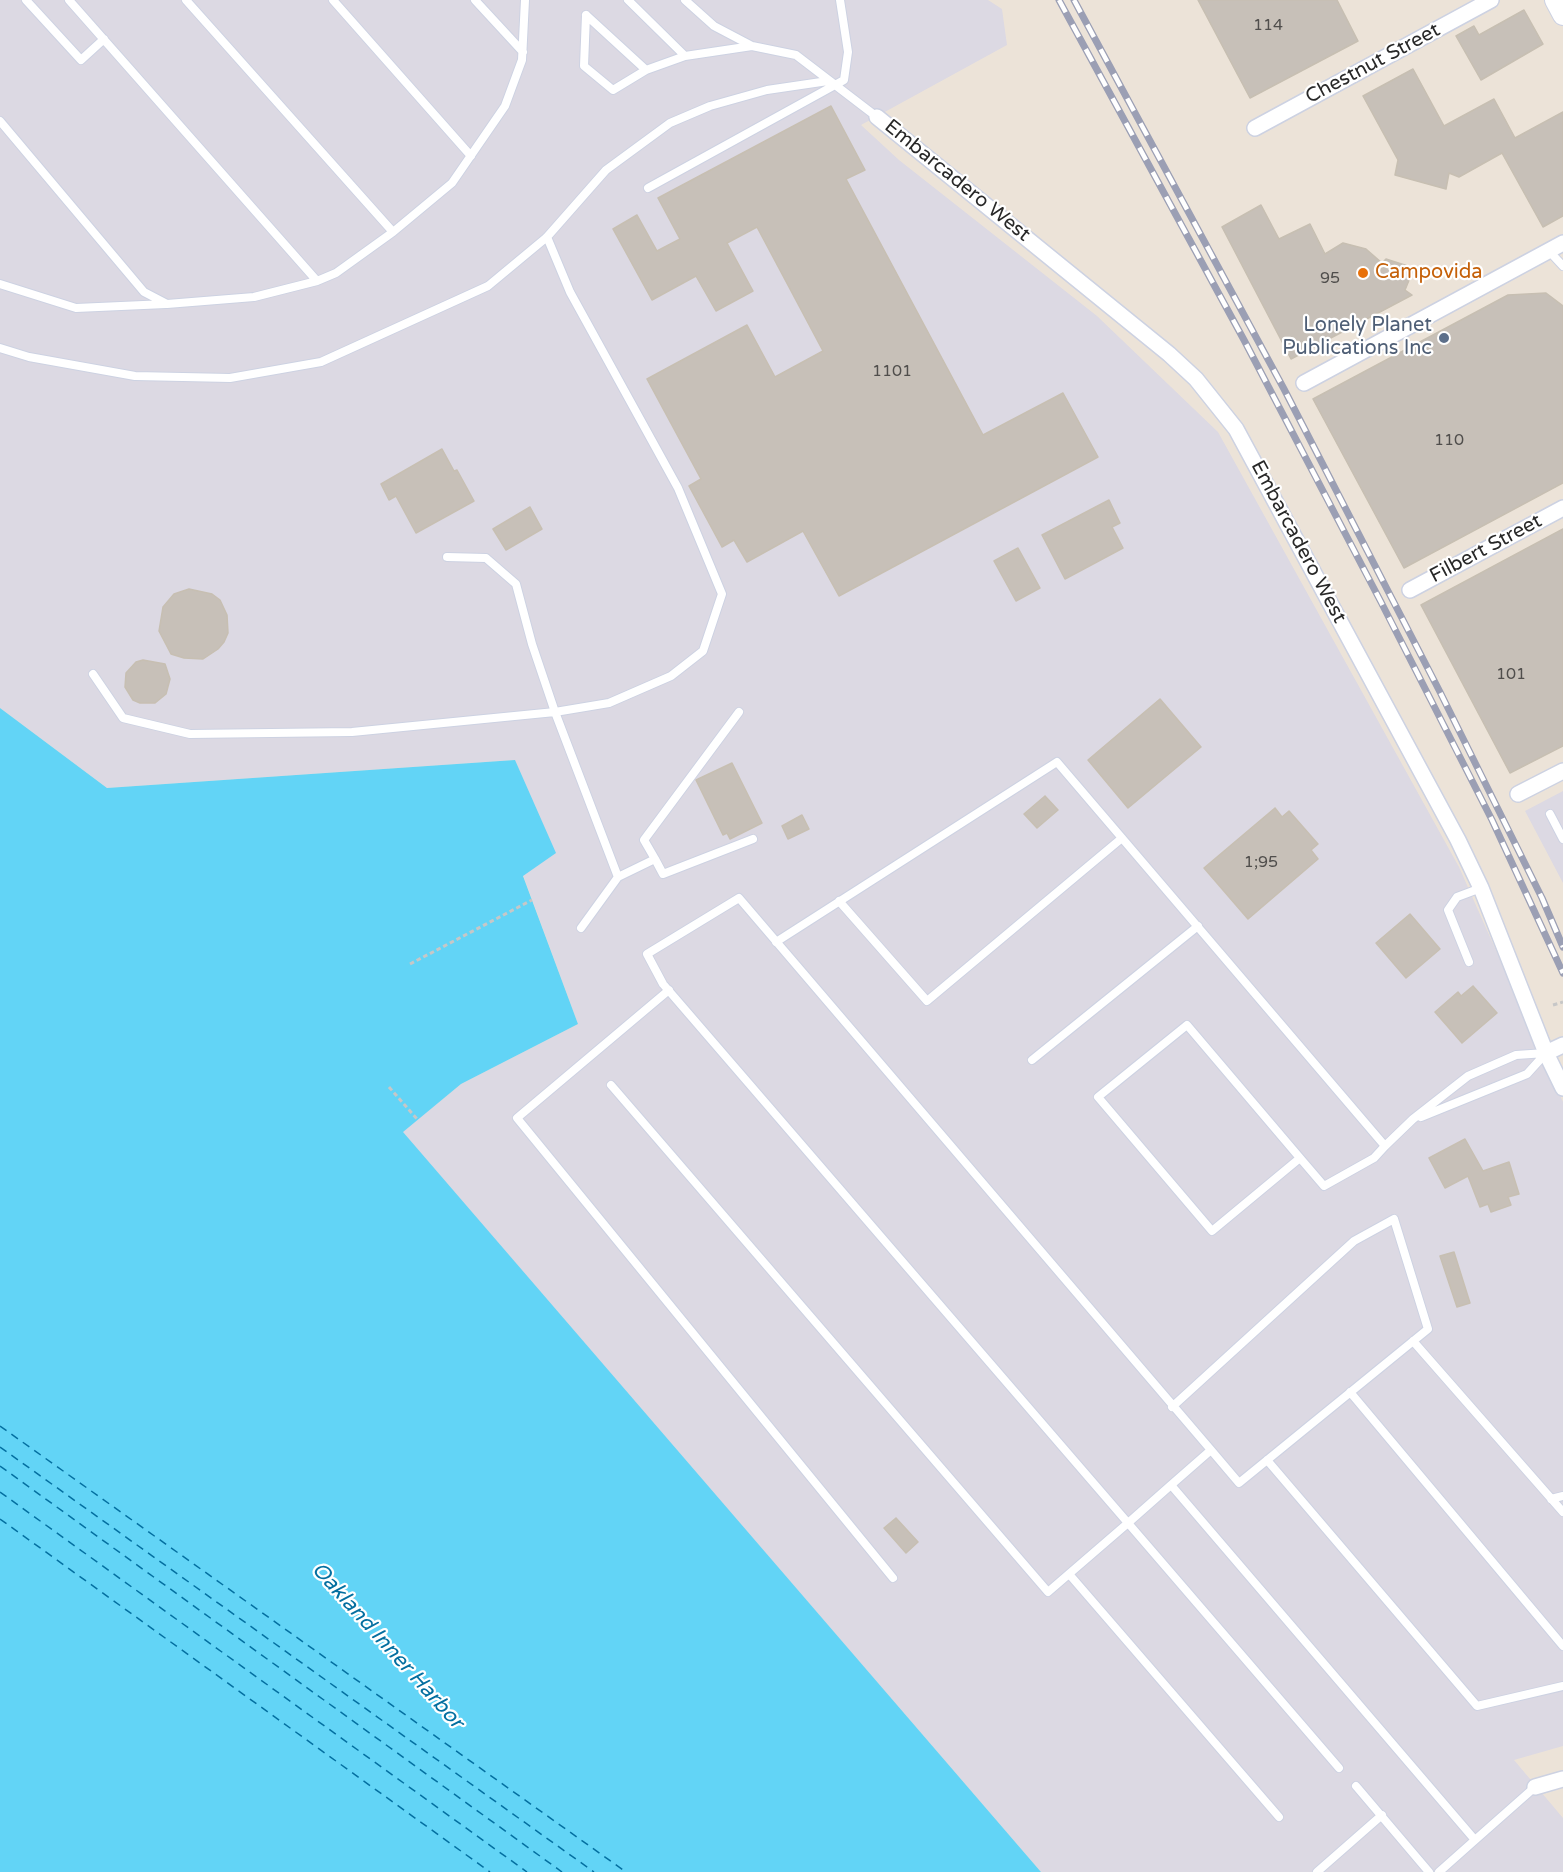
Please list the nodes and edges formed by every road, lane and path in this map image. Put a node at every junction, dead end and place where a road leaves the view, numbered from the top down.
1 (26, 0) edge
2 (69, 0) edge
3 (186, 0) edge
4 (333, 0) edge
5 (475, 0) edge
6 (525, 0) edge
7 (628, 0) edge
8 (685, 0) edge
9 (840, 0) edge
10 (1491, 0) edge
11 (1555, 0) edge
12 (1563, 15) edge
13 (104, 39) junction
14 (752, 46) junction
15 (523, 52) junction
16 (685, 56) junction
17 (646, 70) junction
18 (828, 81) junction
19 (836, 85) junction
20 (877, 117) joint
21 (0, 121) edge
22 (1255, 128) dead end
23 (471, 156) junction
24 (648, 188) dead end
25 (393, 232) junction
26 (547, 237) junction
27 (1563, 243) edge
28 (1549, 251) junction
29 (1563, 266) edge
30 (317, 281) junction
31 (0, 284) edge
32 (167, 304) junction
33 (0, 348) edge
34 (1304, 383) dead end
35 (1563, 508) edge
36 (447, 557) dead end
37 (1410, 590) dead end
38 (93, 674) dead end
39 (555, 712) junction
40 (739, 712) dead end
41 (1563, 771) edge
42 (1518, 794) dead end
43 (1550, 814) dead end
44 (1560, 827) edge
45 (753, 838) dead end
46 (1122, 838) junction
47 (1563, 839) edge
48 (655, 859) junction
49 (618, 877) junction
50 (1481, 888) junction
51 (532, 900) dead end
52 (839, 901) junction
53 (1198, 926) junction
54 (581, 928) dead end
55 (776, 942) junction
56 (1469, 962) dead end
57 (410, 964) dead end
58 (669, 990) junction
59 (1563, 1002) edge
60 (1553, 1005) dead end
61 (1563, 1045) edge
62 (1546, 1053) junction
63 (1032, 1060) dead end
64 (610, 1085) dead end
65 (389, 1087) dead end
66 (1563, 1088) edge
67 (417, 1119) dead end
68 (1413, 1119) junction
69 (1385, 1146) junction
70 (1300, 1158) junction
71 (1413, 1341) junction
72 (1350, 1392) junction
73 (1172, 1407) junction
74 (1211, 1450) junction
75 (1267, 1460) junction
76 (1171, 1485) junction
77 (1563, 1496) edge
78 (1551, 1499) junction
79 (1563, 1512) edge
80 (1128, 1523) junction
81 (1069, 1574) junction
82 (893, 1578) dead end
83 (1563, 1646) edge
84 (1563, 1686) edge
85 (1339, 1768) dead end
86 (1563, 1779) edge
87 (1356, 1786) dead end
88 (1535, 1787) joint
89 (1382, 1815) junction
90 (1279, 1817) dead end
91 (1475, 1840) junction
92 (1317, 1872) edge
93 (1429, 1872) edge
94 (1439, 1872) edge

1 - 13 lane
2 - 13 lane
3 - 25 lane
4 - 23 lane
5 - 15 lane
6 - 15 lane
7 - 16 lane
8 - 14 lane
9 - 19 lane
10 - 22 street, Chestnut Street
11 - 12 street
13 - 30 lane
14 - 16 lane
14 - 18 lane
15 - 23 lane
16 - 17 lane
17 - 17 lane
18 - 19 lane
18 - 26 lane
19 - 20 lane
19 - 24 lane
20 - 50 street, Embarcadero West
21 - 32 lane
23 - 25 lane
25 - 30 lane
26 - 33 lane
26 - 39 lane
27 - 28 street
28 - 29 lane
28 - 34 street
30 - 32 lane
31 - 32 lane
35 - 37 street, Filbert Street
36 - 39 lane
38 - 39 lane
39 - 49 lane
40 - 48 lane
41 - 42 street
43 - 44 lane
44 - 47 lane
45 - 48 lane
46 - 52 lane
46 - 52 lane
46 - 53 lane
48 - 49 lane
49 - 54 lane
50 - 56 lane
50 - 62 street, Embarcadero West
51 - 57 path
52 - 55 lane
53 - 63 lane
53 - 69 lane
55 - 58 lane
55 - 73 lane
58 - 80 lane
58 - 82 lane
59 - 60 path
61 - 62 street
62 - 66 street, Embarcadero West
62 - 68 lane
62 - 68 lane
64 - 81 lane
65 - 67 path
68 - 69 lane
69 - 70 lane
70 - 70 lane
71 - 72 lane
71 - 73 lane
71 - 78 lane
72 - 75 lane
72 - 83 lane
73 - 74 lane
74 - 75 lane
74 - 76 lane
75 - 84 lane
76 - 80 lane
76 - 91 lane
77 - 78 lane
78 - 79 lane
80 - 81 lane
80 - 85 lane
81 - 90 lane
86 - 88 street
87 - 89 lane
88 - 91 lane
89 - 92 lane
89 - 93 lane
91 - 94 lane

